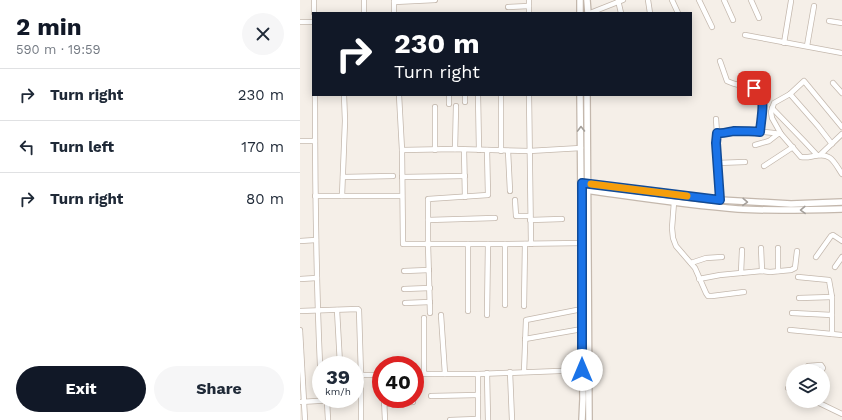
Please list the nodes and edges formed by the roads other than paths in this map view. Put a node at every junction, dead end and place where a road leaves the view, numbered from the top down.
1 (314, 0) edge
2 (364, 0) edge
3 (435, 0) edge
4 (529, 0) edge
5 (580, 0) edge
6 (587, 0) edge
7 (648, 0) edge
8 (672, 0) edge
9 (699, 0) edge
10 (724, 0) edge
11 (751, 0) edge
12 (791, 0) edge
13 (394, 1) edge
14 (620, 1) edge
15 (529, 6) junction
16 (814, 6) dead end
17 (508, 7) dead end
18 (580, 11) edge
19 (314, 12) edge
20 (364, 12) edge
21 (394, 12) edge
22 (530, 12) edge
23 (588, 12) edge
24 (591, 12) edge
25 (621, 12) edge
26 (650, 12) edge
27 (678, 12) edge
28 (759, 18) dead end
29 (733, 20) dead end
30 (829, 21) dead end
31 (300, 22) edge
32 (312, 22) edge
33 (842, 23) edge
34 (712, 27) dead end
35 (745, 35) dead end
36 (784, 43) junction
37 (807, 46) junction
38 (842, 53) edge
39 (720, 61) dead end
40 (833, 83) dead end
41 (842, 93) edge
42 (790, 94) junction
43 (315, 96) edge
44 (344, 96) edge
45 (399, 96) edge
46 (449, 96) edge
47 (465, 96) edge
48 (478, 96) edge
49 (501, 96) edge
50 (528, 96) edge
51 (580, 96) edge
52 (587, 96) edge
53 (465, 102) dead end
54 (449, 104) dead end
55 (456, 106) dead end
56 (434, 107) dead end
57 (772, 108) junction
58 (716, 119) dead end
59 (842, 127) edge
60 (760, 132) junction
61 (717, 133) junction
62 (780, 134) junction
63 (842, 134) edge
64 (300, 141) edge
65 (315, 141) junction
66 (832, 144) junction
67 (755, 145) dead end
68 (793, 147) junction
69 (581, 148) junction
70 (455, 149) junction
71 (402, 150) junction
72 (435, 150) junction
73 (464, 150) junction
74 (479, 150) junction
75 (487, 150) junction
76 (501, 151) junction
77 (508, 151) junction
78 (529, 151) junction
79 (818, 155) junction
80 (745, 162) dead end
81 (717, 163) junction
82 (764, 166) dead end
83 (842, 174) edge
84 (393, 176) dead end
85 (465, 176) junction
86 (343, 177) junction
87 (402, 177) junction
88 (584, 184) junction
89 (585, 190) junction
90 (510, 191) dead end
91 (315, 196) junction
92 (342, 196) junction
93 (402, 196) junction
94 (465, 197) junction
95 (515, 200) dead end
96 (720, 200) junction
97 (674, 202) junction
98 (842, 202) edge
99 (842, 209) edge
100 (495, 218) dead end
101 (530, 218) junction
102 (562, 219) dead end
103 (428, 220) junction
104 (316, 240) junction
105 (300, 241) edge
106 (842, 241) edge
107 (585, 243) junction
108 (428, 244) junction
109 (468, 244) junction
110 (488, 244) junction
111 (505, 244) junction
112 (525, 244) junction
113 (531, 244) junction
114 (761, 248) dead end
115 (778, 248) dead end
116 (742, 250) dead end
117 (797, 251) dead end
118 (722, 257) dead end
119 (816, 257) dead end
120 (842, 258) edge
121 (691, 263) junction
122 (835, 267) dead end
123 (429, 270) junction
124 (404, 271) dead end
125 (762, 271) junction
126 (778, 271) junction
127 (741, 273) junction
128 (798, 277) dead end
129 (317, 278) junction
130 (700, 278) junction
131 (300, 280) edge
132 (430, 288) junction
133 (404, 289) dead end
134 (744, 292) dead end
135 (832, 297) junction
136 (799, 298) dead end
137 (430, 302) junction
138 (405, 303) dead end
139 (505, 305) dead end
140 (524, 306) dead end
141 (582, 309) junction
142 (318, 310) junction
143 (337, 310) junction
144 (300, 311) edge
145 (468, 311) dead end
146 (430, 313) dead end
147 (792, 313) dead end
148 (442, 315) dead end
149 (487, 315) dead end
150 (832, 315) junction
151 (424, 318) dead end
152 (582, 329) junction
153 (300, 330) edge
154 (790, 330) dead end
155 (832, 334) junction
156 (842, 335) edge
157 (525, 339) junction
158 (320, 356) edge
159 (340, 356) edge
160 (360, 356) edge
161 (424, 356) edge
162 (585, 370) junction
163 (510, 372) junction
164 (524, 372) junction
165 (424, 373) edge
166 (487, 373) junction
167 (445, 374) junction
168 (478, 374) junction
169 (478, 394) junction
170 (431, 396) dead end
171 (302, 402) edge
172 (312, 402) edge
173 (327, 408) edge
174 (361, 408) edge
175 (384, 408) edge
176 (830, 408) edge
177 (842, 414) edge
178 (478, 419) edge
179 (305, 420) edge
180 (328, 420) edge
181 (361, 420) edge
182 (385, 420) edge
183 (450, 420) edge
184 (488, 420) edge
185 (512, 420) edge
186 (582, 420) edge
187 (589, 420) edge

1 - 19 street
2 - 20 street
3 - 13 street
4 - 15 street
5 - 18 street
6 - 23 street
7 - 26 street
8 - 27 street
9 - 34 street
10 - 29 street
11 - 28 street
12 - 36 street
13 - 21 street
14 - 24 street
14 - 25 street
15 - 17 street
15 - 22 street
16 - 37 street
30 - 33 street
31 - 32 street
35 - 36 street
36 - 37 street
37 - 38 street
39 - 60 street
40 - 41 street
42 - 57 street
42 - 59 street
42 - 66 street
43 - 65 street
44 - 86 street
45 - 71 street
46 - 54 street
47 - 53 street
48 - 74 street
49 - 76 street
50 - 78 street
69 -> 51 street
52 - 88 street
55 - 70 street
56 - 72 street
57 - 62 street
57 - 79 street
58 - 61 street
60 - 61 street
60 - 62 street
61 - 81 street
62 - 67 street
62 - 68 street
63 - 66 street
64 - 65 street
65 - 91 street
66 - 79 street
68 - 79 street
68 - 82 street
69 - 78 street
69 - 88 street
70 - 72 street
70 - 73 street
71 - 72 street
71 - 87 street
73 - 74 street
73 - 85 street
74 - 75 street
75 - 76 street
75 - 94 street
76 - 77 street
77 - 78 street
77 - 90 street
78 - 101 street
79 - 83 street
80 - 81 street
81 - 96 street
84 - 86 street
85 - 87 street
85 - 94 street
86 - 92 street
87 - 93 street
88 - 89 street
88 - 96 street
89 - 97 street
89 - 107 street
91 - 92 street
91 - 104 street
92 - 93 street
93 - 108 street
94 - 103 street
95 - 101 street
96 -> 98 street
99 -> 97 street
97 - 121 street
100 - 103 street
101 - 102 street
101 - 113 street
103 - 108 street
104 - 105 street
104 - 129 street
106 - 119 street
107 - 113 street
107 - 141 street
107 - 162 street
108 - 109 street
108 - 123 street
109 - 110 street
109 - 145 street
110 - 111 street
110 - 149 street
111 - 112 street
111 - 139 street
112 - 113 street
112 - 140 street
114 - 125 street
115 - 126 street
116 - 127 street
117 - 126 street
118 - 121 street
120 - 122 street
121 - 130 street
123 - 124 street
123 - 132 street
125 - 126 street
125 - 127 street
127 - 130 street
128 - 135 street
129 - 131 street
129 - 142 street
130 - 134 street
132 - 133 street
132 - 137 street
135 - 136 street
135 - 150 street
137 - 138 street
137 - 146 street
141 - 152 street
141 - 157 street
142 - 143 street
142 - 144 street
142 - 158 street
143 - 159 street
143 - 160 street
147 - 150 street
148 - 167 street
150 - 155 street
151 - 161 street
152 - 157 street
152 - 162 street
153 - 171 street
154 - 155 street
155 - 156 street
157 - 164 street
162 - 164 street
162 - 186 street
162 - 187 street
163 - 164 street
163 - 166 street
163 - 185 street
165 - 167 street
166 - 168 street
166 - 184 street
167 - 168 street
168 - 169 street
169 - 170 street
169 - 178 street
171 - 172 street
171 - 179 street
173 - 180 street
174 - 181 street
175 - 182 street
176 - 177 street
178 - 183 street

